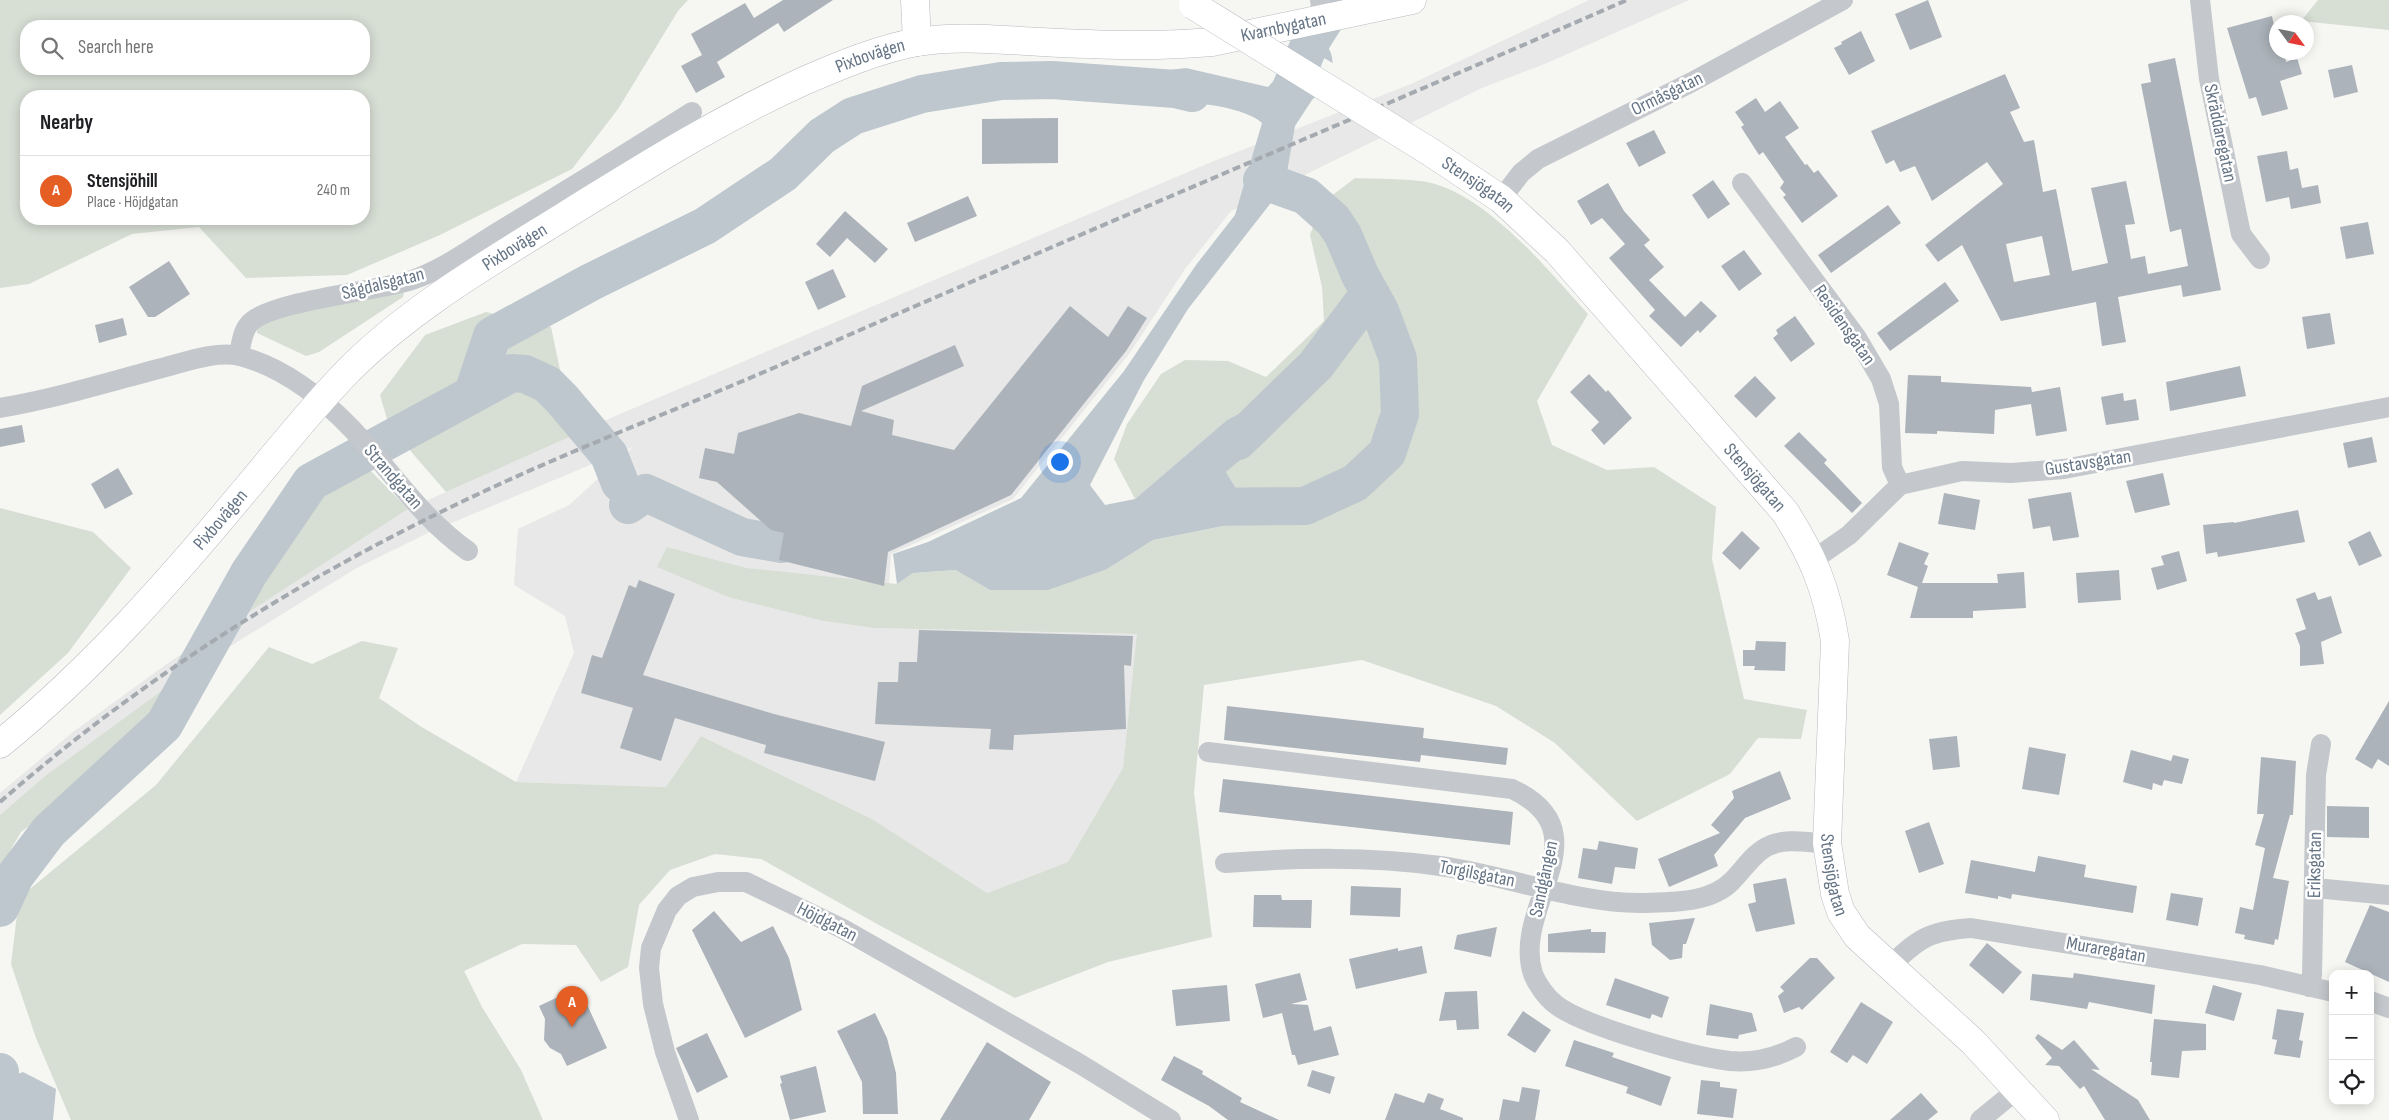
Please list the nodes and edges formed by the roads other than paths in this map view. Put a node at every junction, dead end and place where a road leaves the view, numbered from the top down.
1 (914, 0) edge
2 (1186, 0) edge
3 (1412, 0) edge
4 (1844, 0) edge
5 (2200, 0) edge
6 (1317, 13) edge
7 (917, 42) junction
8 (1183, 44) joint
9 (692, 112) dead end
10 (1742, 183) dead end
11 (1501, 199) junction
12 (2260, 259) dead end
13 (239, 356) junction
14 (321, 400) junction
15 (2389, 407) edge
16 (0, 408) edge
17 (1900, 485) junction
18 (468, 550) dead end
19 (1813, 560) junction
20 (0, 744) edge
21 (2321, 744) dead end
22 (1208, 752) dead end
23 (1827, 843) junction
24 (1225, 863) dead end
25 (1545, 887) junction
26 (2315, 888) junction
27 (2389, 895) edge
28 (1889, 967) junction
29 (2309, 987) junction
30 (2329, 991) edge
31 (2374, 1002) edge
32 (2389, 1008) edge
33 (1796, 1047) dead end
34 (2018, 1088) junction
35 (689, 1120) edge
36 (1171, 1120) edge
37 (1980, 1120) edge
38 (2045, 1120) edge

1 - 7 street
2 - 11 street, Stensjögatan, bridge
3 - 6 street, Kvarnbygatan
4 - 11 street, Ormåsgatan
5 - 12 street, Skräddaregatan
6 - 8 street, Kvarnbygatan
7 - 8 street, Pixbovägen
7 - 14 street, Pixbovägen
9 - 13 street, Sågdalsgatan
10 - 17 street, Residensgatan
11 - 19 street, Stensjögatan
13 - 14 street
13 - 16 street
14 - 18 street, Strandgatan
14 - 20 street, Pixbovägen
15 - 17 street, Gustavsgatan
17 - 19 street
19 - 23 street, Stensjögatan
21 - 26 street, Eriksgatan
22 - 25 street, Sandgången
23 - 25 street, Torgilsgatan
23 - 28 street, Stensjögatan
24 - 25 street, Torgilsgatan
25 - 33 street, Sandgången
26 - 27 street
26 - 29 street, Eriksgatan
28 - 29 street, Muraregatan
28 - 34 street, Stensjögatan
29 - 30 street, Muraregatan
31 - 32 street
34 - 37 street
34 - 38 street, Stensjögatan
35 - 36 street, Höjdgatan

